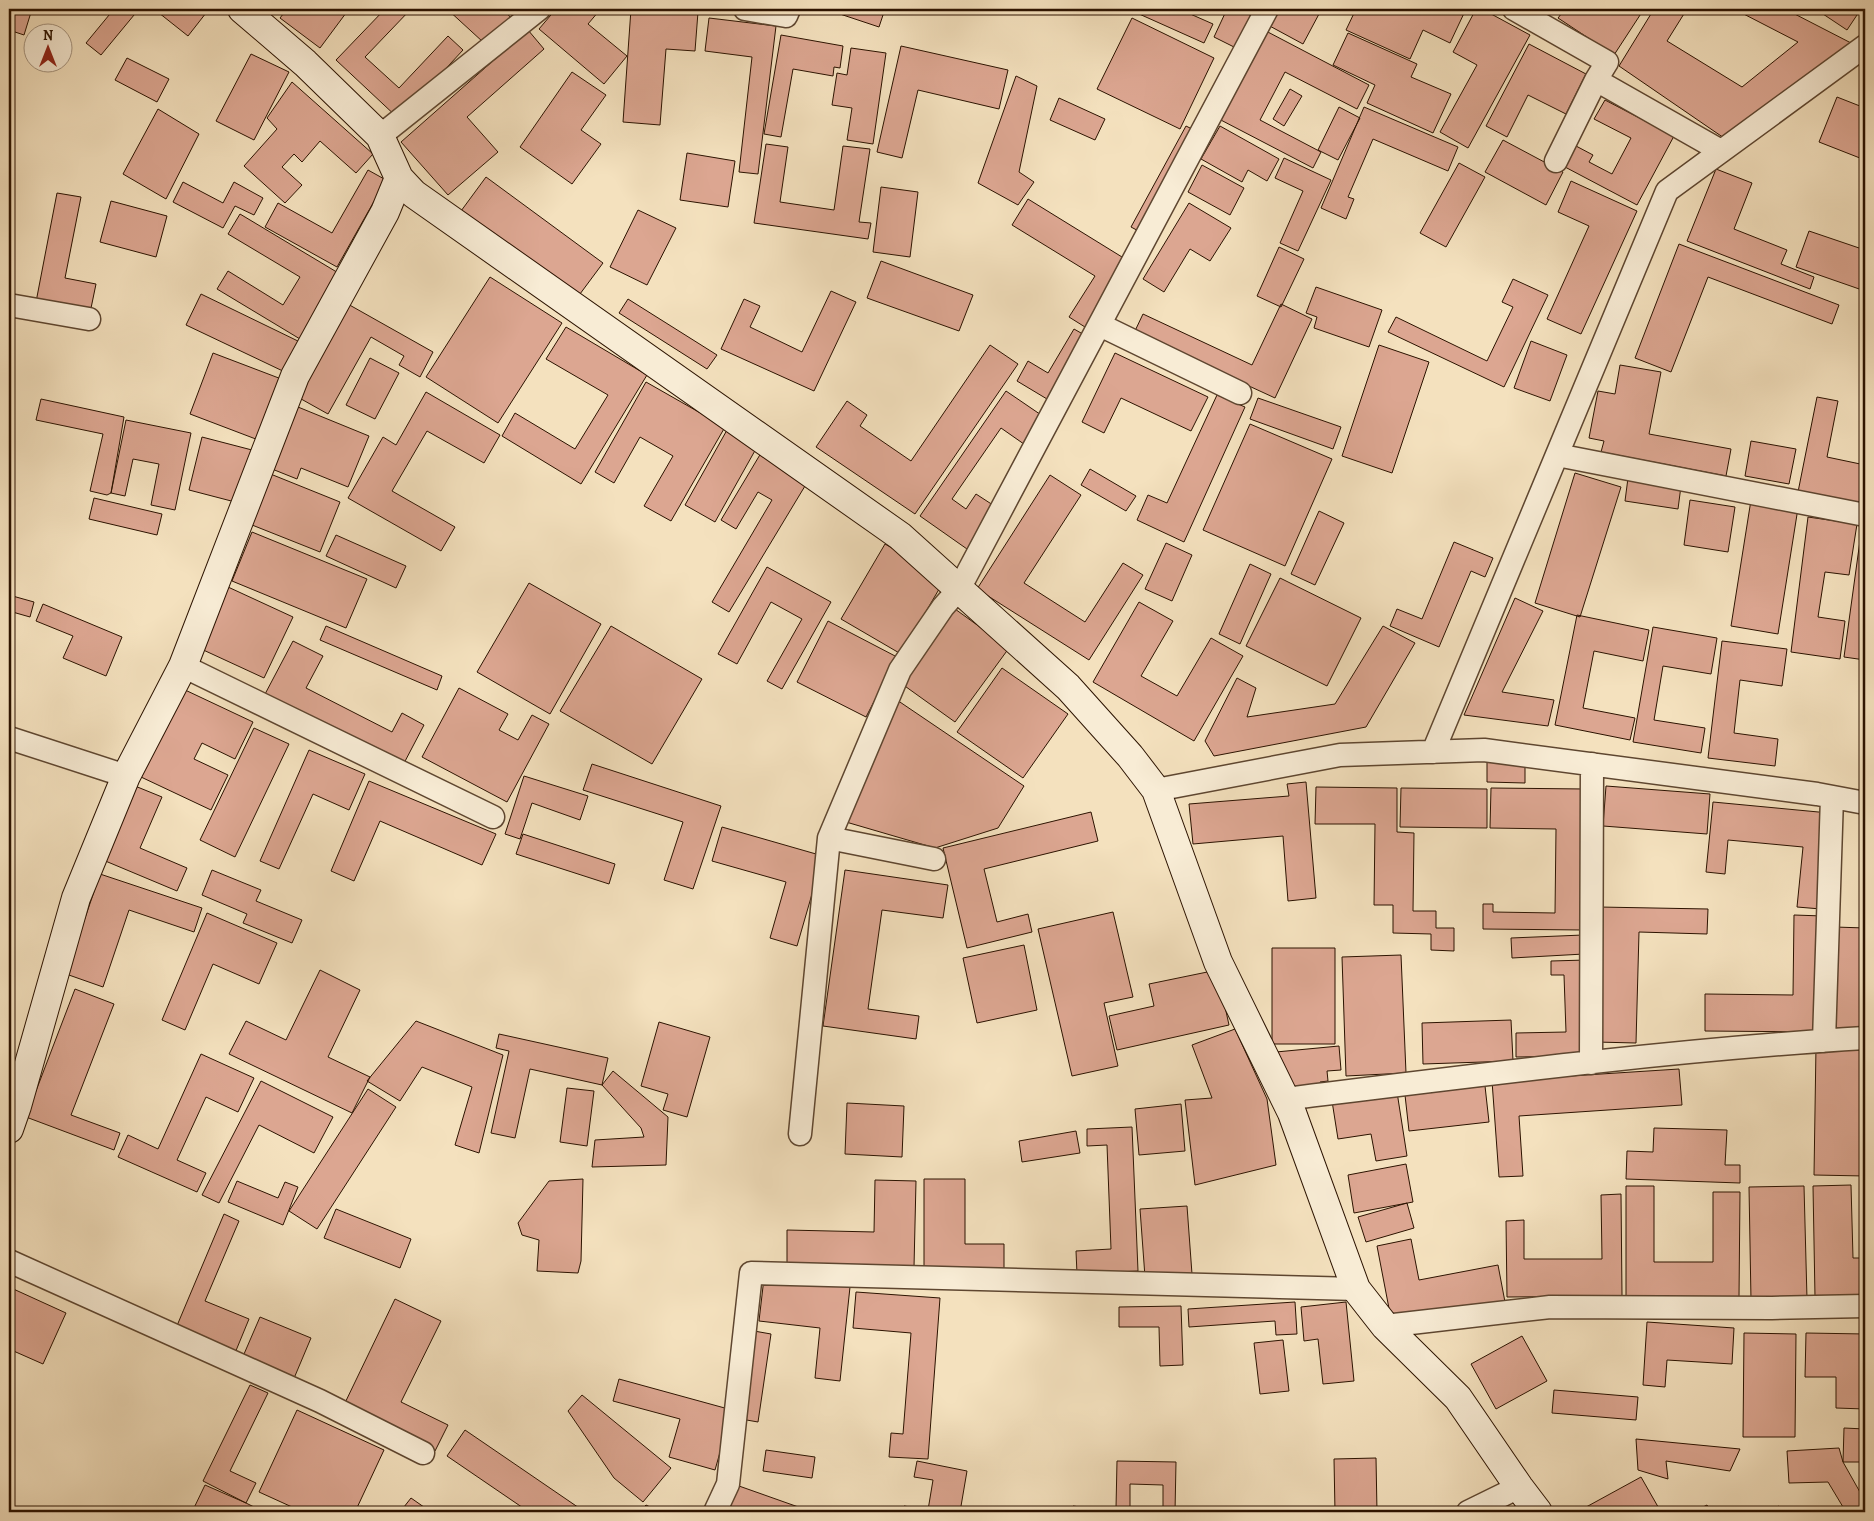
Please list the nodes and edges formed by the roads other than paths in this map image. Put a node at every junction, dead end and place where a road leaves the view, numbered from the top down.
1 (242, 9) edge
2 (539, 9) edge
3 (745, 9) edge
4 (789, 9) edge
5 (1267, 9) edge
6 (1514, 9) edge
7 (1865, 46) edge
8 (1596, 80) junction
9 (380, 136) junction
10 (1721, 151) junction
11 (1556, 161) dead end
12 (399, 178) junction
13 (9, 305) edge
14 (89, 318) dead end
15 (1100, 325) junction
16 (1240, 393) dead end
17 (1557, 455) junction
18 (1865, 515) edge
19 (959, 589) junction
20 (183, 666) junction
21 (9, 738) edge
22 (1433, 752) junction
23 (1592, 764) junction
24 (126, 776) junction
25 (1156, 790) junction
26 (1832, 797) junction
27 (1865, 803) edge
28 (493, 817) dead end
29 (829, 838) junction
30 (934, 859) dead end
31 (1865, 1038) edge
32 (1824, 1041) junction
33 (1591, 1063) junction
34 (1285, 1099) junction
35 (9, 1129) edge
36 (800, 1134) dead end
37 (9, 1261) edge
38 (1356, 1289) junction
39 (1865, 1306) edge
40 (1385, 1326) junction
41 (423, 1453) dead end
42 (1518, 1488) junction
43 (715, 1512) edge
44 (1468, 1512) edge
45 (1538, 1512) edge

1 - 9 street
2 - 9 street
3 - 4 street
5 - 15 street
6 - 8 street
7 - 10 street
8 - 10 street
8 - 11 street
9 - 12 street
10 - 17 street
12 - 19 street
12 - 20 street
13 - 14 street
15 - 16 street
15 - 19 street
17 - 18 street
17 - 22 street
19 - 25 street
19 - 29 street
20 - 24 street
20 - 28 street
21 - 24 street
22 - 23 street
22 - 25 street
23 - 26 street
23 - 33 street
24 - 35 street
25 - 34 street
26 - 27 street
26 - 32 street
29 - 30 street
29 - 36 street
31 - 32 street
32 - 33 street
33 - 34 street
34 - 38 street
37 - 41 street
38 - 40 street
38 - 43 street
39 - 40 street
40 - 42 street
42 - 44 street
42 - 45 street

